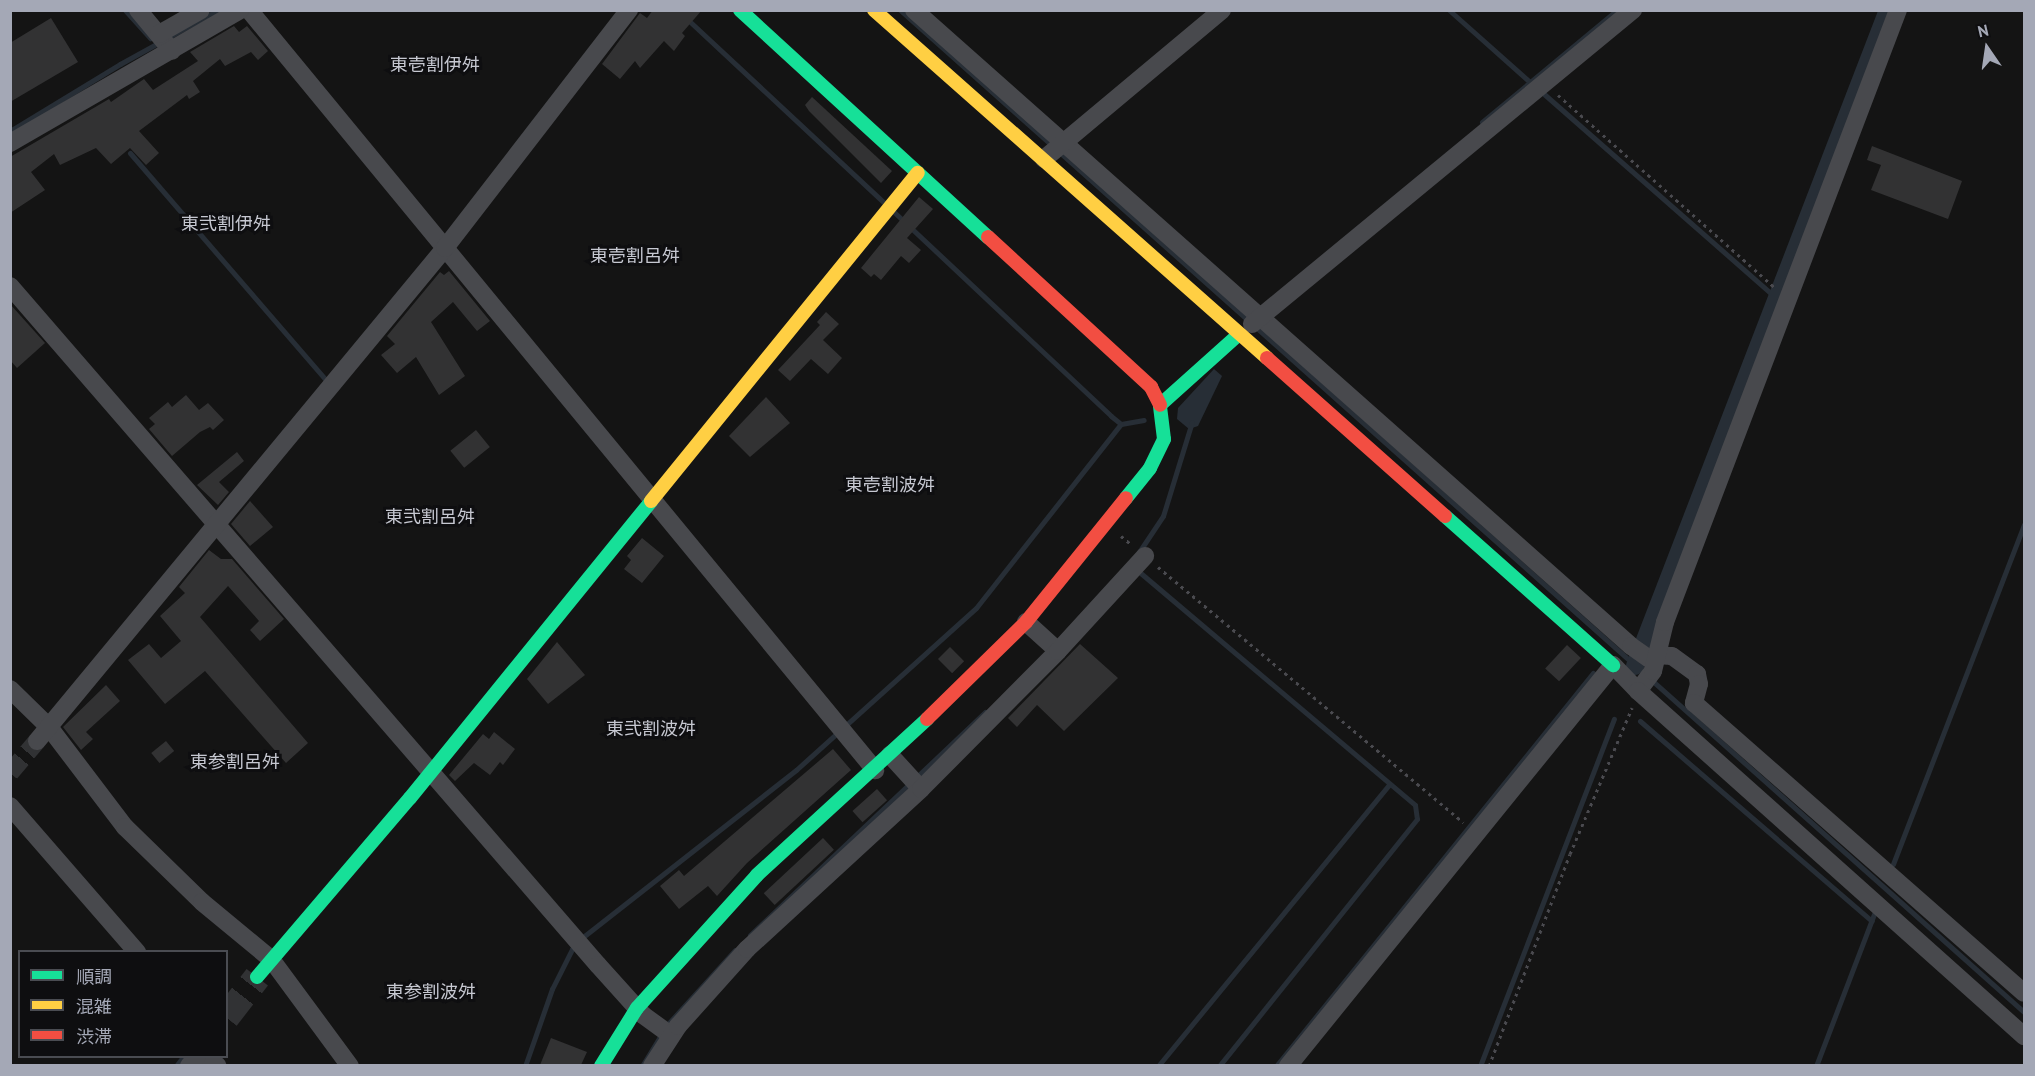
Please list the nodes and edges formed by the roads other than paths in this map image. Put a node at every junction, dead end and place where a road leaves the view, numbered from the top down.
1 (138, 10) edge
2 (201, 10) edge
3 (240, 10) edge
4 (249, 10) edge
5 (629, 10) edge
6 (741, 10) edge
7 (874, 10) edge
8 (915, 10) edge
9 (1221, 10) edge
10 (1633, 10) edge
11 (1898, 10) edge
12 (165, 42) junction
13 (10, 143) edge
14 (1059, 148) junction
15 (918, 173) junction
16 (442, 245) junction
17 (10, 286) edge
18 (1250, 325) junction
19 (1160, 405) junction
20 (645, 494) junction
21 (212, 522) junction
22 (1138, 564) road end
23 (1026, 622) junction
24 (1054, 647) junction
25 (1613, 664) junction
26 (1647, 667) junction
27 (10, 689) edge
28 (43, 734) junction
29 (891, 755) junction
30 (429, 767) junction
31 (875, 770) junction
32 (916, 784) junction
33 (10, 806) edge
34 (1897, 901) junction
35 (136, 950) edge
36 (271, 958) junction
37 (257, 977) tunnel mouth
38 (2025, 993) edge
39 (637, 1008) junction
40 (666, 1031) junction
41 (2025, 1036) edge
42 (350, 1065) edge
43 (601, 1065) edge
44 (652, 1065) edge
45 (1288, 1065) edge

1 - 12 street
2 - 12 street
3 - 12 street
4 - 16 street
5 - 16 street
6 - 15 street
7 - 14 street
8 - 14 street
9 - 14 street
10 - 18 street
11 - 26 street
12 - 13 street
14 - 18 street
14 - 18 street
15 - 19 street
15 - 20 street
16 - 20 street
16 - 21 street
17 - 21 street
18 - 19 street
18 - 25 street
18 - 26 street
19 - 23 street
20 - 30 street
20 - 31 street
21 - 28 street
21 - 30 street
22 - 24 street
23 - 24 street
23 - 29 street
24 - 32 street
25 - 26 street
25 - 45 street
26 - 34 street
26 - 34 street
27 - 28 street
28 - 36 street
29 - 31 street
29 - 32 street
30 - 36 street
30 - 39 street
31 - 39 street
32 - 40 street
33 - 35 street
34 - 38 street
34 - 41 street
36 - 37 street
36 - 42 street
39 - 40 street
39 - 43 street
40 - 44 street

